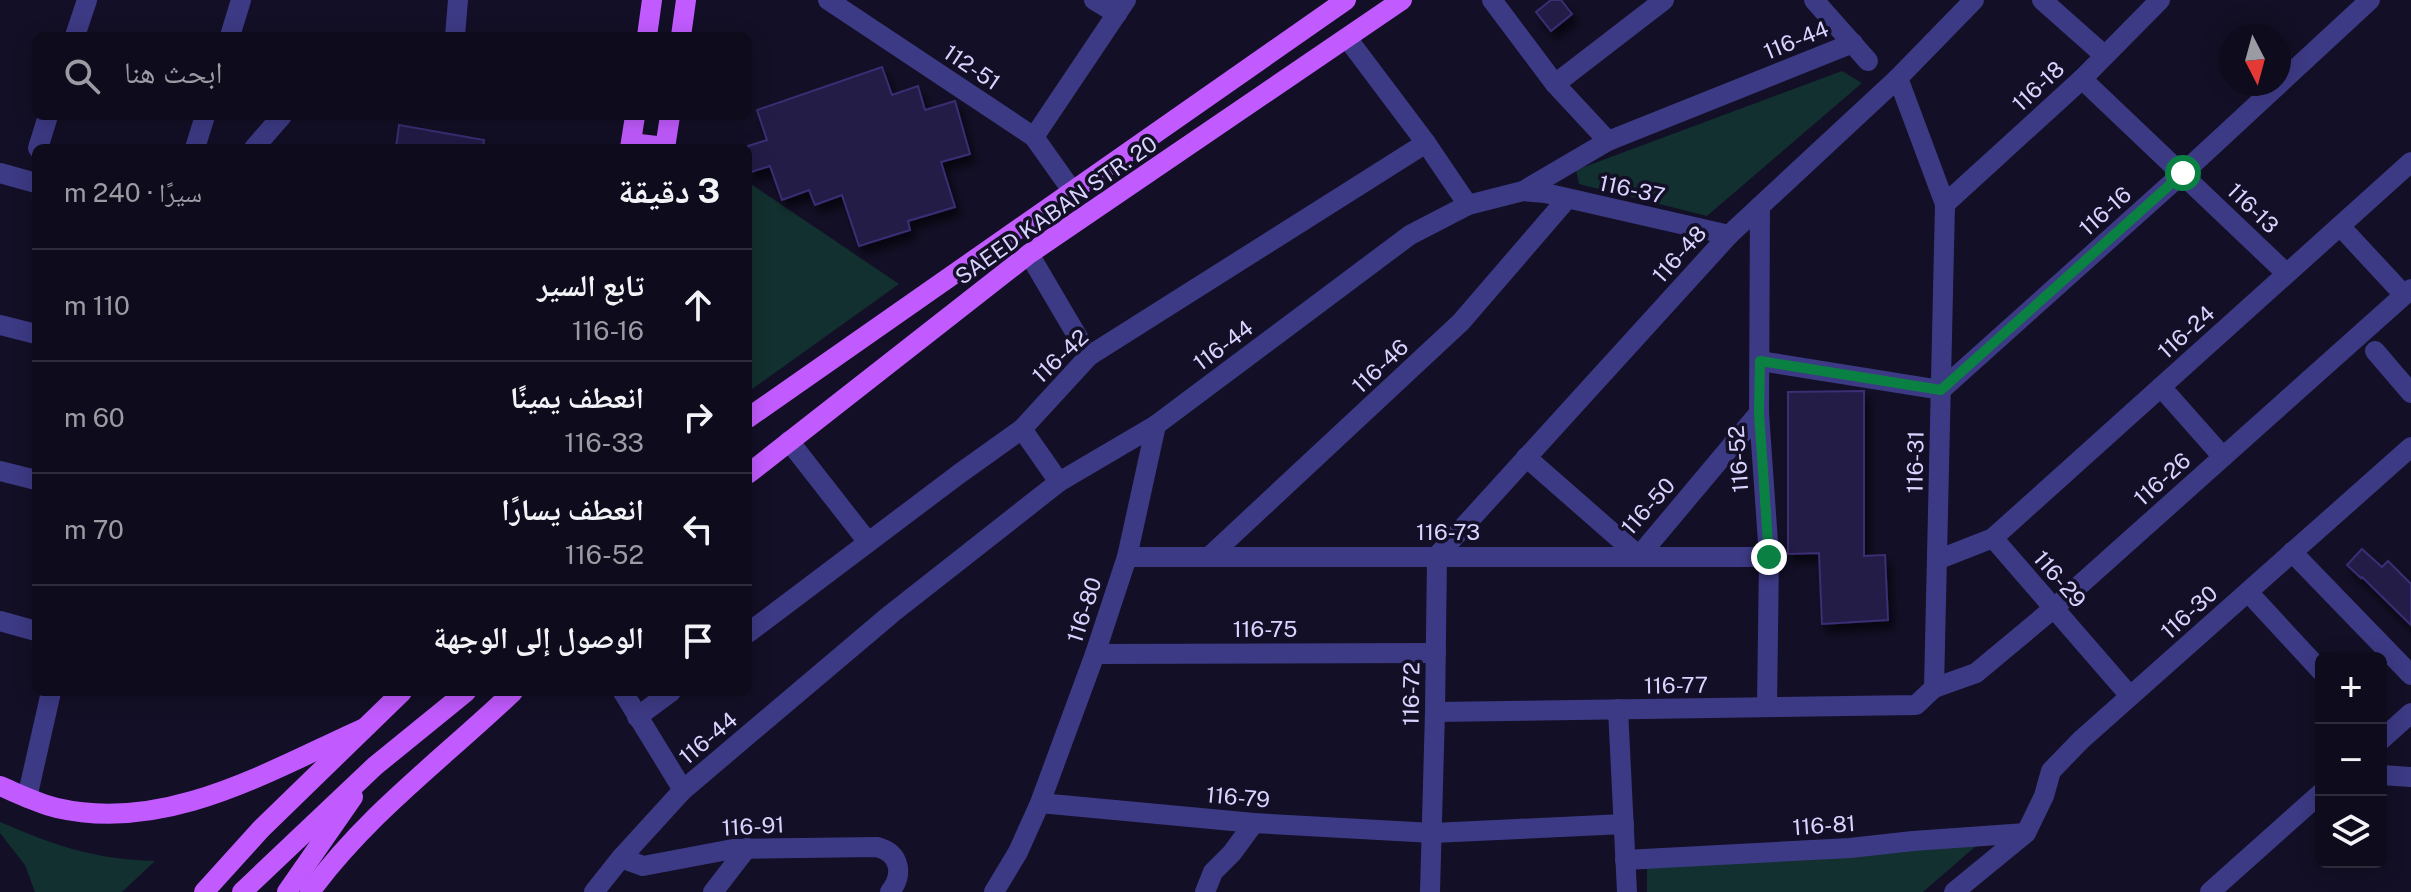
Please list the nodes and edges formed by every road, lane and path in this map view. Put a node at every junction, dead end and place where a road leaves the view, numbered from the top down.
1 (87, 0) edge
2 (241, 0) edge
3 (458, 0) edge
4 (652, 0) edge
5 (686, 0) edge
6 (828, 0) edge
7 (1094, 0) edge
8 (1346, 0) edge
9 (1402, 0) edge
10 (1492, 0) edge
11 (1664, 0) edge
12 (1814, 0) edge
13 (1974, 0) edge
14 (2042, 0) edge
15 (2160, 0) edge
16 (2370, 0) edge
17 (1121, 7) edge
18 (76, 32) edge
19 (231, 32) edge
20 (455, 32) edge
21 (648, 32) edge
22 (682, 32) edge
23 (1347, 38) junction
24 (1853, 43) junction
25 (2104, 55) junction
26 (1868, 61) dead end
27 (1898, 78) junction
28 (2082, 79) junction
29 (1555, 84) junction
30 (47, 120) edge
31 (204, 120) edge
32 (278, 120) edge
33 (634, 120) edge
34 (669, 120) edge
35 (1034, 137) junction
36 (1608, 141) junction
37 (1426, 143) junction
38 (39, 144) edge
39 (196, 144) edge
40 (258, 144) edge
41 (630, 144) edge
42 (666, 144) edge
43 (1137, 145) junction
44 (2411, 162) edge
45 (1154, 169) junction
46 (0, 173) edge
47 (2183, 173) junction
48 (31, 182) edge
49 (1523, 191) junction
50 (1073, 192) junction
51 (1567, 199) junction
52 (1945, 204) junction
53 (1468, 205) junction
54 (1760, 206) junction
55 (2340, 226) junction
56 (1729, 235) junction
57 (1029, 254) junction
58 (2286, 273) junction
59 (2408, 292) edge
60 (0, 325) edge
61 (32, 333) edge
62 (2375, 351) dead end
63 (1089, 356) junction
64 (1760, 361) junction
65 (2161, 387) junction
66 (1941, 390) junction
67 (2411, 393) edge
68 (1759, 413) junction
69 (752, 415) edge
70 (1156, 425) junction
71 (1022, 429) junction
72 (789, 441) junction
73 (2411, 447) edge
74 (1526, 457) junction
75 (2223, 457) junction
76 (0, 471) edge
77 (752, 471) edge
78 (32, 479) edge
79 (1059, 482) junction
80 (1993, 538) junction
81 (868, 542) junction
82 (2292, 552) junction
83 (1211, 555) junction
84 (1437, 556) junction
85 (1639, 556) junction
86 (1127, 557) junction
87 (1769, 557) junction
88 (1937, 560) junction
89 (2248, 592) junction
90 (2054, 608) junction
91 (0, 621) edge
92 (32, 630) edge
93 (752, 630) edge
94 (1436, 653) junction
95 (1095, 654) junction
96 (2315, 665) edge
97 (2411, 675) edge
98 (1934, 688) junction
99 (50, 696) edge
100 (398, 696) edge
101 (461, 696) edge
102 (509, 696) edge
103 (625, 696) edge
104 (666, 696) edge
105 (2130, 696) junction
106 (1767, 707) junction
107 (1618, 709) junction
108 (1435, 712) junction
109 (2411, 713) edge
110 (637, 717) junction
111 (362, 729) junction
112 (2387, 734) edge
113 (375, 766) junction
114 (2387, 775) edge
115 (2411, 777) edge
116 (0, 786) edge
117 (683, 790) junction
118 (2318, 796) edge
119 (27, 798) junction
120 (1040, 803) junction
121 (1254, 823) junction
122 (1624, 824) junction
123 (1433, 833) junction
124 (2026, 833) junction
125 (747, 848) junction
126 (621, 858) junction
127 (1625, 860) junction
128 (204, 892) edge
129 (242, 892) edge
130 (287, 892) edge
131 (310, 892) edge
132 (594, 892) edge
133 (713, 892) edge
134 (890, 892) edge
135 (994, 892) edge
136 (1205, 892) edge
137 (1430, 892) edge
138 (1627, 892) edge
139 (1954, 892) edge
140 (2210, 892) edge

1 - 18 street
2 - 19 street
3 - 20 street
4 - 21 main road
5 - 22 main road
6 - 35 street, 112-51
7 - 17 street
8 - 43 main road, SAEED KABAN STR. 20
9 - 23 main road, SAEED KABAN STR. 20
10 - 29 street
11 - 29 street
12 - 24 street
13 - 27 street, 116-48
14 - 25 street
15 - 25 street, 116-18
16 - 47 street, 116-16
17 - 35 street
23 - 37 street
23 - 45 main road, SAEED KABAN STR. 20
24 - 26 street
24 - 36 street, 116-44
25 - 28 street, 116-18
27 - 52 street, 116-31
27 - 54 street, 116-48
28 - 47 street, 116-13
28 - 52 street, 116-18
29 - 36 street
30 - 38 street
31 - 39 street
32 - 40 street
33 - 41 main road
34 - 42 main road
35 - 50 street, 112-51
36 - 49 street, 116-44
37 - 53 street
37 - 63 street, 116-42
43 - 45 main road
43 - 50 main road, SAEED KABAN STR. 20
44 - 55 street, 116-24
45 - 57 main road, SAEED KABAN STR. 20
46 - 48 street
47 - 58 street, 116-13
47 - 66 street, 116-16
49 - 51 street, 116-37
49 - 53 street, 116-44
50 - 69 main road, SAEED KABAN STR. 20
51 - 56 street, 116-37
51 - 83 street, 116-46
52 - 66 street, 116-31
53 - 70 street, 116-44
54 - 56 street, 116-48
54 - 64 street, 116-52
55 - 58 street, 116-24
55 - 59 street
56 - 74 street, 116-48
57 - 63 street
57 - 72 main road, SAEED KABAN STR. 20
58 - 65 street, 116-24
59 - 75 street, 116-26
60 - 61 street
62 - 67 street
63 - 71 street, 116-42
64 - 66 street
64 - 68 street, 116-52
65 - 75 street
65 - 80 street, 116-24
66 - 88 street, 116-31
68 - 85 street, 116-50
68 - 87 street, 116-52
70 - 79 street, 116-44
70 - 86 street, 116-80
71 - 79 street
71 - 81 street, 116-42
72 - 77 main road, SAEED KABAN STR. 20
72 - 81 street
73 - 82 street, 116-30
74 - 84 street, 116-48
74 - 85 street, 116-50
75 - 90 street, 116-26
76 - 78 street
79 - 117 street, 116-44
80 - 88 street
80 - 90 street, 116-29
81 - 93 street, 116-42
82 - 89 street, 116-30
82 - 97 street
83 - 84 street, 116-73
83 - 86 street, 116-73
84 - 85 street, 116-73
84 - 94 street, 116-72
85 - 87 street, 116-73
86 - 95 street, 116-80
87 - 106 street, 116-52
88 - 98 street, 116-31
89 - 96 street
89 - 105 street, 116-30
90 - 98 street, 116-26
90 - 105 street, 116-29
91 - 92 street
94 - 95 street, 116-75
94 - 108 street, 116-72
95 - 120 street, 116-80
98 - 106 street, 116-77
99 - 119 street
100 - 111 main road
101 - 113 main road
102 - 131 main road
103 - 110 street
104 - 110 street
105 - 124 street, 116-30
106 - 107 street, 116-77
107 - 108 street, 116-77
107 - 122 street
108 - 123 street, 116-72
109 - 112 street
110 - 117 street
111 - 119 main road
111 - 128 main road
113 - 129 main road
113 - 130 main road
114 - 115 street
116 - 119 main road
117 - 126 street, 116-44
118 - 140 street
120 - 121 street, 116-79
120 - 135 street, 116-80
121 - 123 street, 116-79
121 - 136 street
122 - 123 street, 116-79
122 - 127 street
123 - 137 street
124 - 127 street, 116-81
124 - 139 street
125 - 126 street, 116-91
125 - 133 street
125 - 134 street, 116-91
126 - 132 street, 116-44
127 - 138 street

